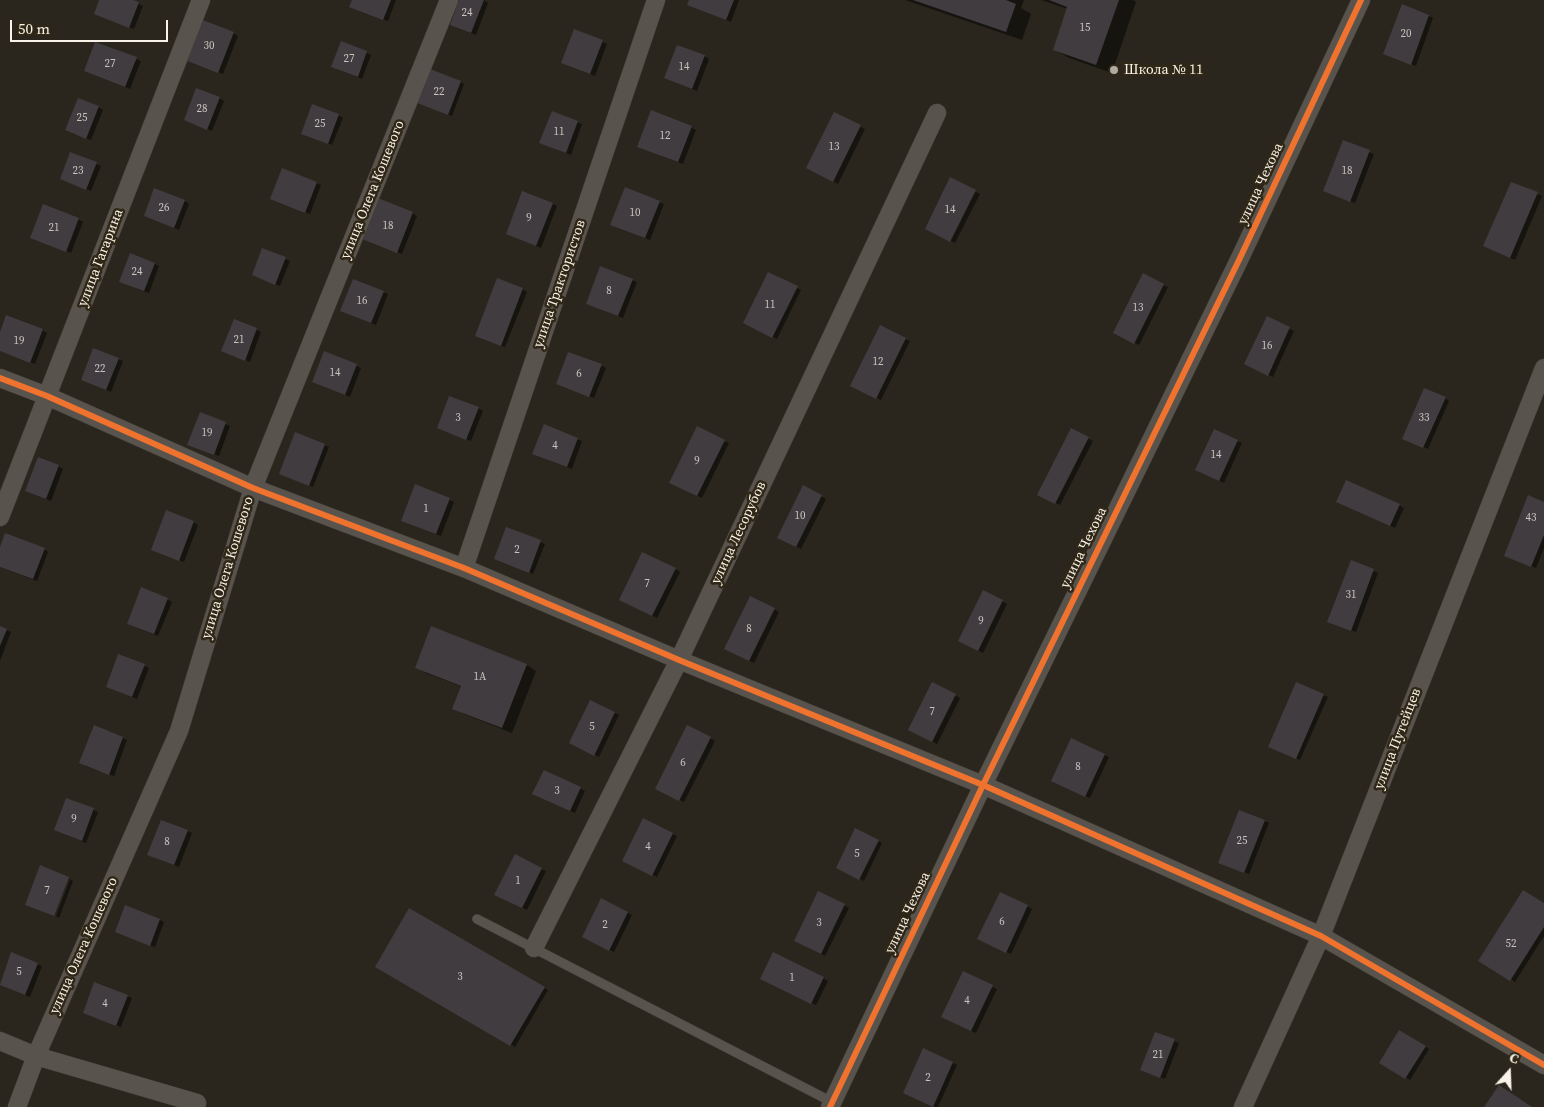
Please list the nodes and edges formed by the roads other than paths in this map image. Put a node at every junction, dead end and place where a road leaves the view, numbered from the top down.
1 (201, 0) edge
2 (449, 0) edge
3 (656, 0) edge
4 (1361, 0) edge
5 (937, 113) dead end
6 (1544, 368) edge
7 (0, 378) edge
8 (47, 396) junction
9 (253, 488) junction
10 (0, 517) edge
11 (464, 568) junction
12 (680, 660) junction
13 (983, 785) junction
14 (477, 919) dead end
15 (1320, 936) junction
16 (534, 948) junction
17 (0, 1041) edge
18 (36, 1056) junction
19 (1544, 1065) edge
20 (198, 1103) dead end
21 (831, 1104) edge
22 (17, 1107) edge
23 (1243, 1107) edge

1 - 8 street, улица Гагарина
2 - 9 street, улица Олега Кошевого
3 - 11 street, улица Трактористов
4 - 13 street, улица Чехова
5 - 12 street, улица Лесорубов
6 - 15 street, улица Путейцев
7 - 8 street
8 - 9 street
8 - 10 street, улица Гагарина
9 - 11 street
9 - 18 street, улица Олега Кошевого
11 - 12 street
12 - 13 street
12 - 16 street, улица Лесорубов
13 - 15 street
13 - 21 street, улица Чехова
14 - 16 lane
15 - 19 street
15 - 23 street, улица Путейцев
16 - 21 lane
17 - 18 street
18 - 20 street
18 - 22 street, улица Олега Кошевого

